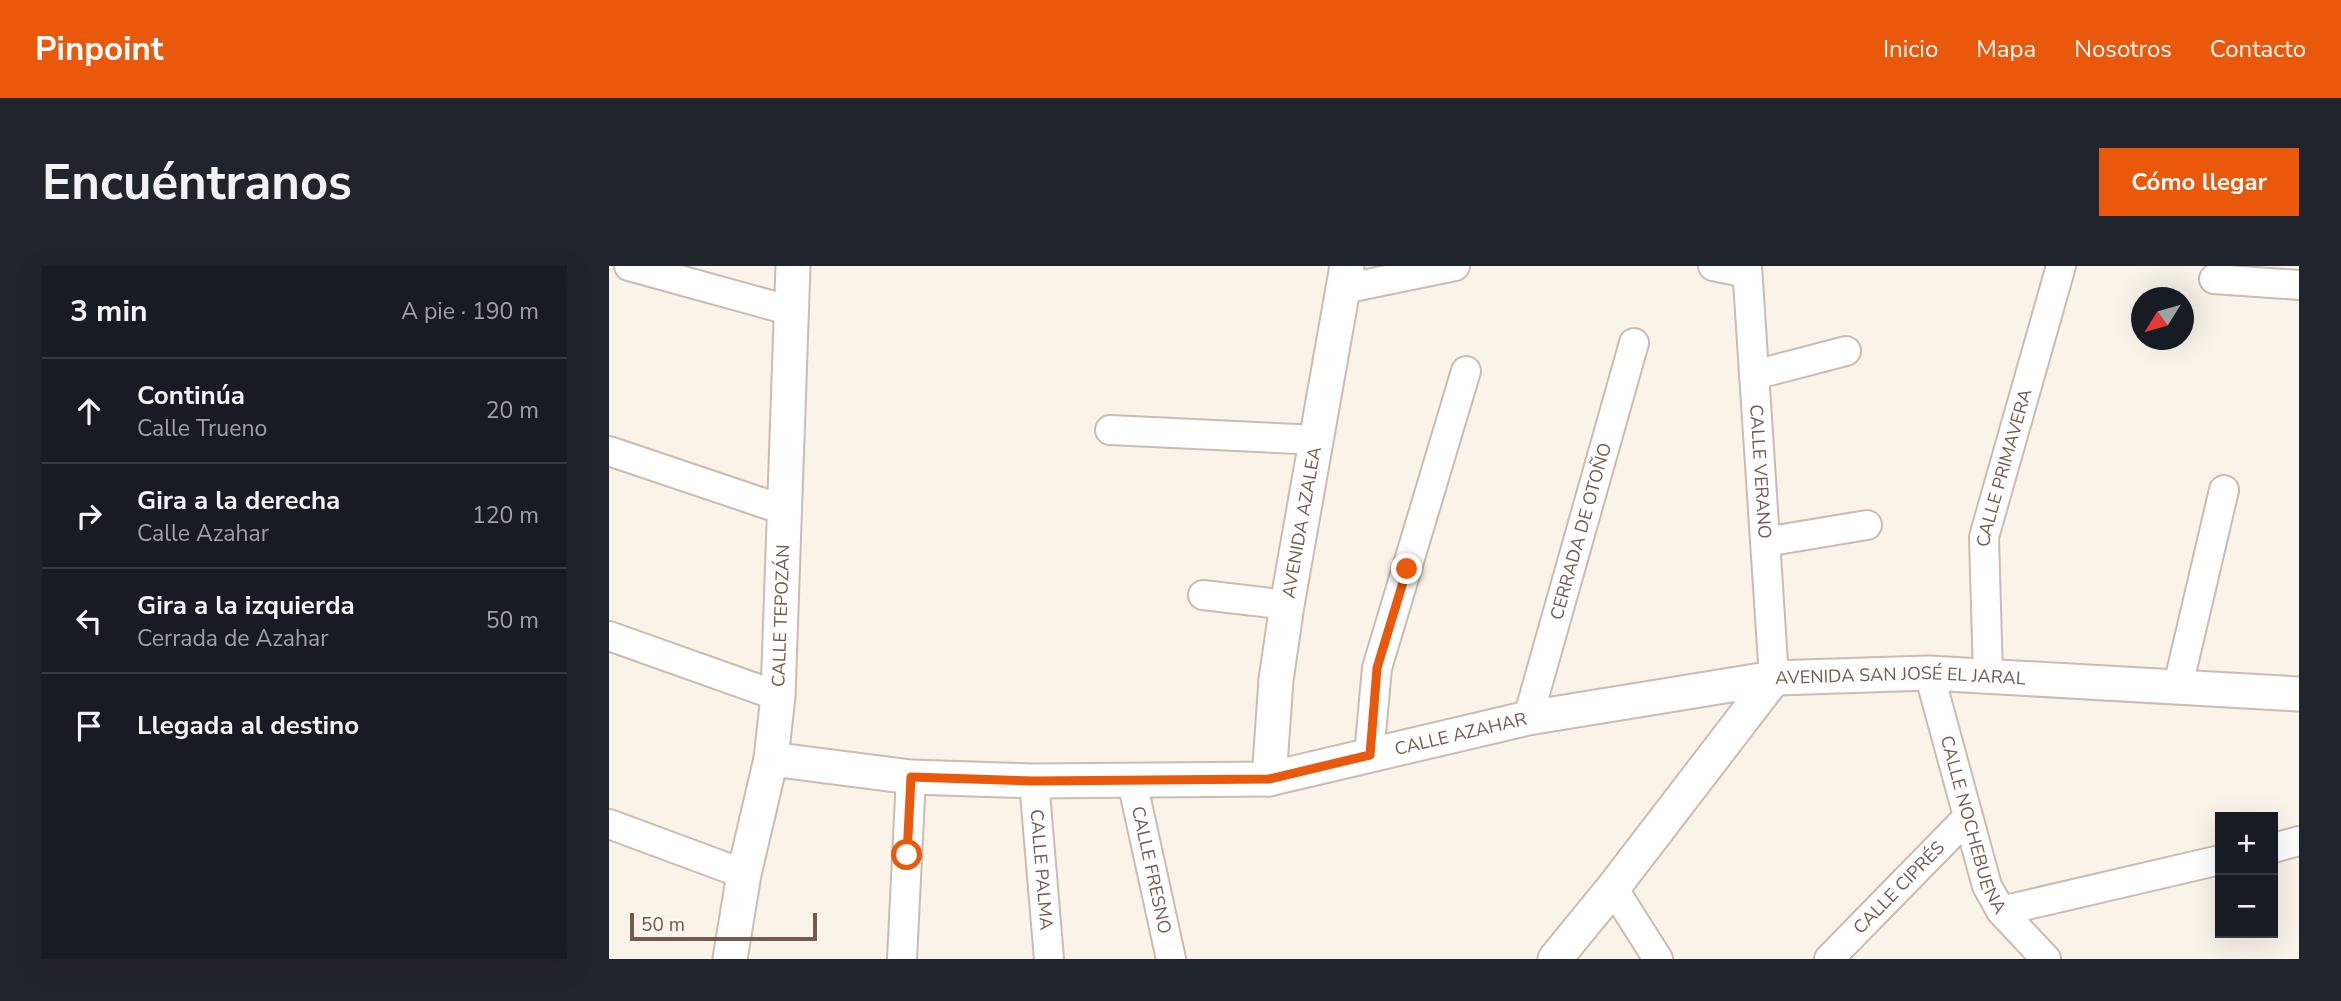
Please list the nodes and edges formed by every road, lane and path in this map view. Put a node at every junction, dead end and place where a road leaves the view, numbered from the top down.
1 (629, 266) edge
2 (793, 266) edge
3 (1455, 266) edge
4 (1713, 266) edge
5 (2061, 266) edge
6 (1747, 269) edge
7 (1342, 272) edge
8 (2214, 279) dead end
9 (2299, 285) edge
10 (792, 311) junction
11 (1634, 343) dead end
12 (1846, 351) dead end
13 (1466, 371) dead end
14 (1754, 375) junction
15 (1110, 430) dead end
16 (1318, 440) junction
17 (609, 451) edge
18 (2224, 490) dead end
19 (785, 510) junction
20 (1867, 525) dead end
21 (1765, 542) junction
22 (1203, 595) dead end
23 (1287, 605) junction
24 (609, 636) edge
25 (1929, 673) junction
26 (1988, 677) junction
27 (1774, 678) junction
28 (2178, 686) junction
29 (2299, 694) edge
30 (778, 696) junction
31 (1528, 718) junction
32 (1370, 755) junction
33 (771, 759) junction
34 (911, 777) junction
35 (1269, 779) junction
36 (1034, 781) junction
37 (1132, 781) junction
38 (1968, 818) junction
39 (609, 824) edge
40 (2299, 841) edge
41 (2278, 847) edge
42 (2215, 861) edge
43 (744, 874) junction
44 (1613, 888) junction
45 (2001, 911) junction
46 (730, 959) edge
47 (902, 959) edge
48 (1048, 959) edge
49 (1171, 959) edge
50 (1555, 959) edge
51 (1658, 959) edge
52 (1829, 959) edge
53 (2046, 959) edge

1 - 10 street
2 - 10 street, CALLE TEPOZÁN
3 - 7 street
4 - 6 street
5 - 26 street, CALLE PRIMAVERA
6 - 14 street, CALLE VERANO
7 - 16 street, AVENIDA AZALEA
8 - 9 street
10 - 19 street, CALLE TEPOZÁN
11 - 31 street, CERRADA DE OTOÑO
12 - 14 street
13 - 32 street
14 - 21 street, CALLE VERANO
15 - 16 street
16 - 23 street, AVENIDA AZALEA
17 - 19 street
18 - 28 street
19 - 30 street, CALLE TEPOZÁN
20 - 21 street
21 - 27 street, CALLE VERANO
22 - 23 street
23 - 35 street, AVENIDA AZALEA
24 - 30 street
25 - 26 street, AVENIDA SAN JOSÉ EL JARAL
25 - 27 street, AVENIDA SAN JOSÉ EL JARAL
25 - 38 street, CALLE NOCHEBUENA
26 - 28 street, AVENIDA SAN JOSÉ EL JARAL
27 - 31 street, CALLE AZAHAR
27 - 44 street, AVENIDA SAN JOSÉ EL JARAL
28 - 29 street, AVENIDA SAN JOSÉ EL JARAL
30 - 33 street, CALLE TEPOZÁN
31 - 32 street, CALLE AZAHAR
32 - 35 street, CALLE AZAHAR
33 - 34 street, CALLE AZAHAR
33 - 43 street, CALLE TEPOZÁN
34 - 36 street, CALLE AZAHAR
34 - 47 street
35 - 37 street, CALLE AZAHAR
36 - 37 street, CALLE AZAHAR
36 - 48 street, CALLE PALMA
37 - 49 street, CALLE FRESNO
38 - 45 street, CALLE NOCHEBUENA
38 - 52 street, CALLE CIPRÉS
39 - 43 street
40 - 41 street
42 - 45 street
43 - 46 street, CALLE TEPOZÁN
44 - 50 street, AVENIDA SAN JOSÉ EL JARAL
44 - 51 street
45 - 53 street, CALLE NOCHEBUENA

